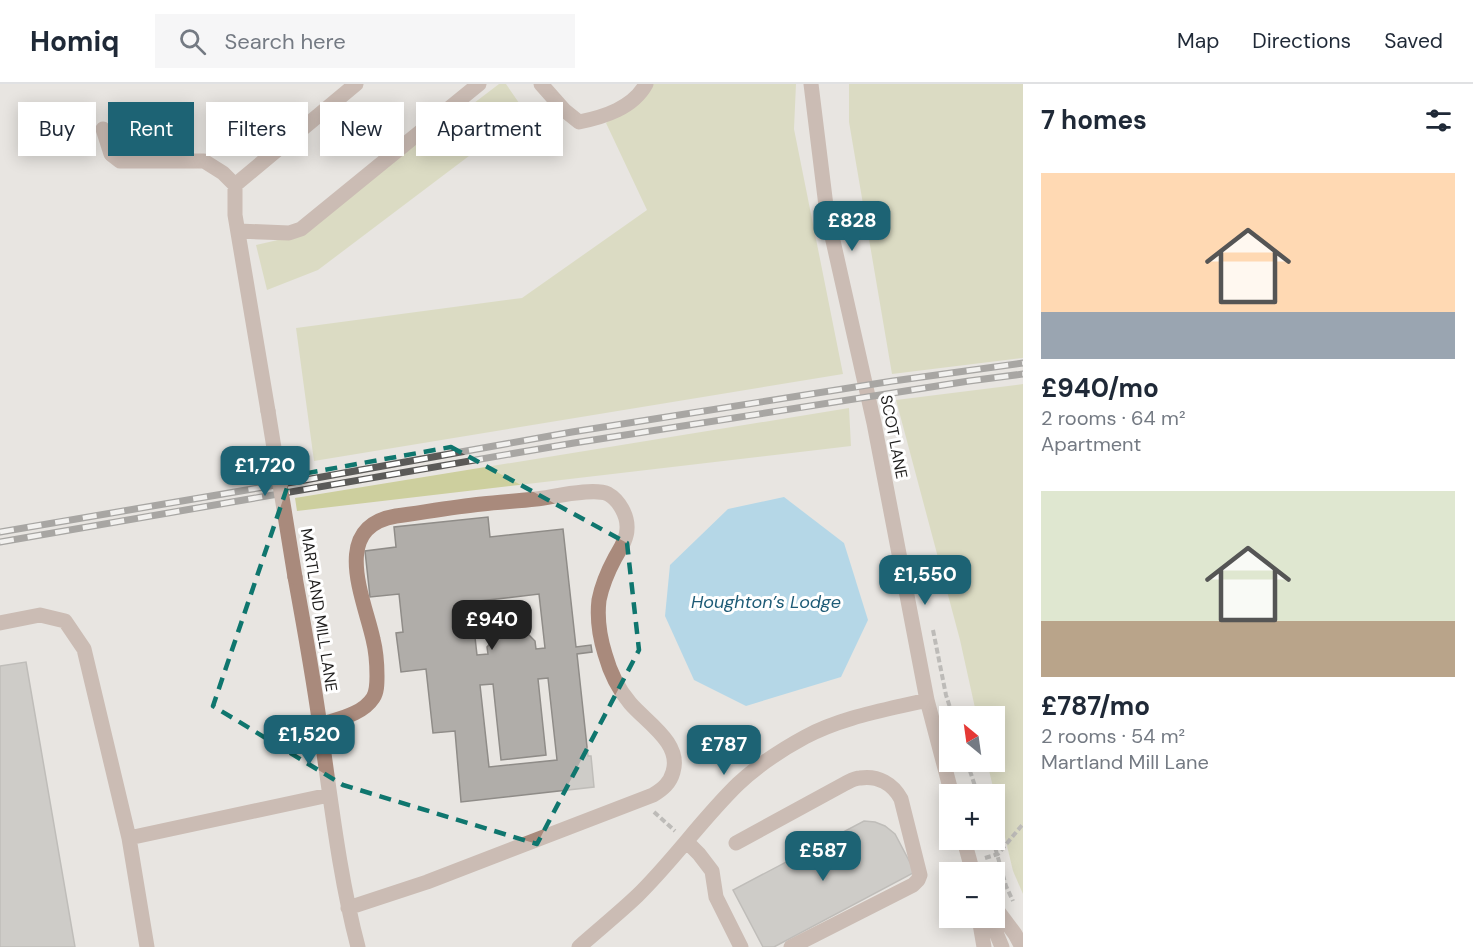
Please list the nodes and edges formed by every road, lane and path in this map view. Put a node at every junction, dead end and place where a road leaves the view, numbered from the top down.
1 (356, 84) edge
2 (479, 84) edge
3 (541, 84) edge
4 (646, 84) edge
5 (811, 84) edge
6 (104, 129) dead end
7 (235, 185) junction
8 (238, 231) junction
9 (0, 623) edge
10 (927, 700) junction
11 (320, 725) junction
12 (949, 784) edge
13 (329, 795) junction
14 (642, 799) junction
15 (1023, 824) edge
16 (129, 838) junction
17 (687, 842) junction
18 (736, 843) dead end
19 (997, 850) edge
20 (998, 854) junction
21 (1014, 905) dead end
22 (348, 908) junction
23 (1005, 921) edge
24 (981, 928) edge
25 (994, 928) edge
26 (147, 947) edge
27 (358, 947) edge
28 (579, 947) edge
29 (741, 947) edge
30 (791, 947) edge
31 (984, 947) edge
32 (1002, 947) edge
33 (1022, 947) edge

1 - 7 street
2 - 8 street
3 - 4 street
5 - 10 street, SCOT LANE
6 - 7 street
7 - 8 street, MARTLAND MILL LANE
8 - 11 street, MARTLAND MILL LANE, bridge
9 - 16 street
10 - 12 street, SCOT LANE
10 - 17 street
11 - 13 street, MARTLAND MILL LANE
11 - 14 street
13 - 16 street
13 - 22 street, MARTLAND MILL LANE
14 - 17 path
14 - 22 street
15 - 20 path
16 - 26 street
17 - 28 street
17 - 29 street
18 - 30 street
19 - 20 path
20 - 21 path
22 - 27 street, MARTLAND MILL LANE
23 - 33 street
24 - 31 street
25 - 32 street

